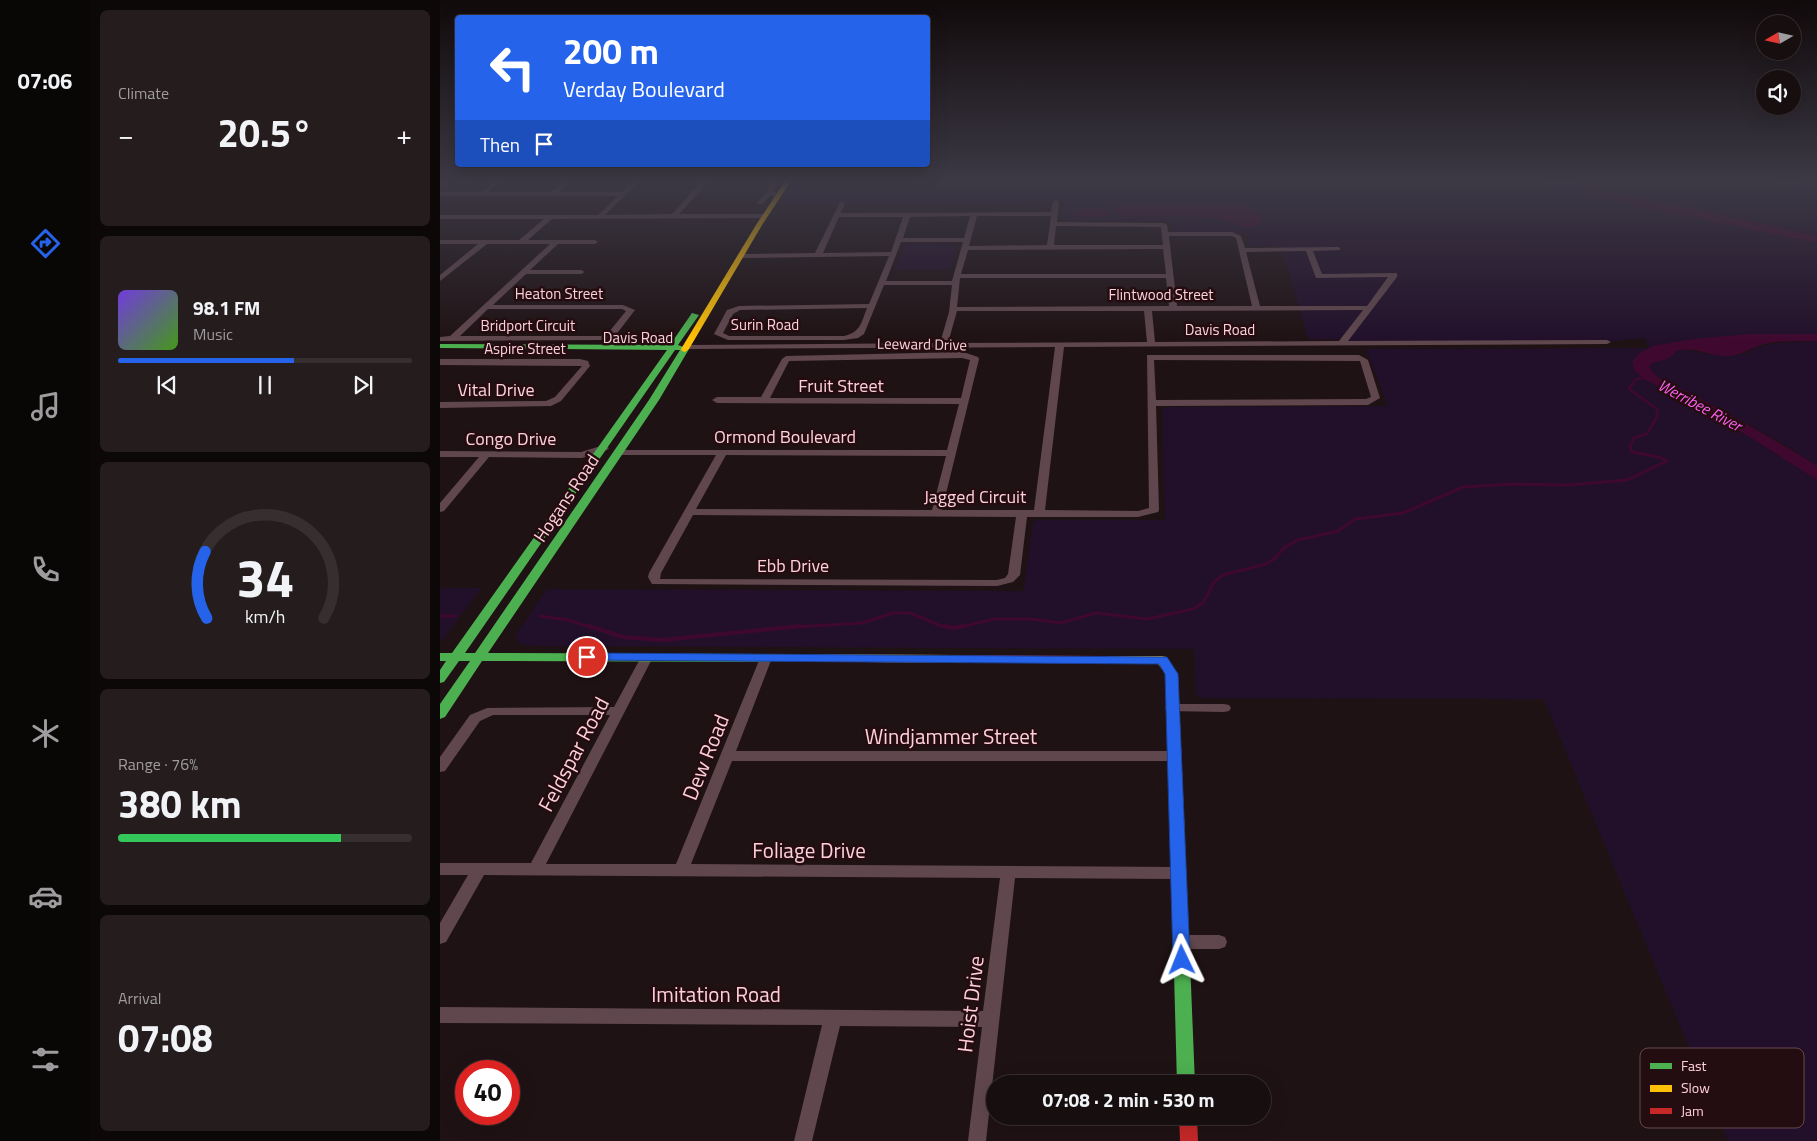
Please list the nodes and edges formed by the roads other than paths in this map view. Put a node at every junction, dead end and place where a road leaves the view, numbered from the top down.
1 (530, 234) edge
2 (754, 234) edge
3 (828, 234) edge
4 (900, 234) edge
5 (969, 234) edge
6 (1052, 234) edge
7 (1166, 234) edge
8 (1183, 234) edge
9 (898, 240) junction
10 (440, 242) edge
11 (485, 242) junction
12 (521, 242) junction
13 (556, 242) junction
14 (595, 242) dead end
15 (966, 244) junction
16 (1050, 247) junction
17 (1167, 247) junction
18 (1338, 249) dead end
19 (1242, 250) junction
20 (1309, 250) junction
21 (893, 254) junction
22 (818, 255) junction
23 (741, 256) junction
24 (524, 272) junction
25 (581, 272) dead end
26 (1170, 276) junction
27 (440, 279) edge
28 (956, 280) junction
29 (881, 283) junction
30 (715, 298) junction
31 (872, 306) junction
32 (486, 307) junction
33 (1256, 307) junction
34 (630, 308) joint
35 (1148, 308) junction
36 (1173, 308) junction
37 (1369, 308) junction
38 (953, 309) junction
39 (680, 336) junction
40 (1607, 342) dead end
41 (444, 343) edge
42 (1342, 343) junction
43 (1060, 344) junction
44 (1151, 344) junction
45 (943, 346) junction
46 (620, 348) junction
47 (685, 349) junction
48 (671, 350) junction
49 (646, 352) junction
50 (440, 362) edge
51 (649, 380) junction
52 (717, 400) dead end
53 (764, 401) junction
54 (964, 401) junction
55 (551, 403) joint
56 (1151, 403) junction
57 (440, 405) edge
58 (604, 448) junction
59 (618, 452) junction
60 (722, 452) junction
61 (951, 453) junction
62 (440, 454) edge
63 (487, 454) junction
64 (582, 455) junction
65 (592, 464) junction
66 (440, 509) edge
67 (688, 512) junction
68 (936, 513) junction
69 (1022, 513) junction
70 (1039, 514) junction
71 (479, 656) junction
72 (440, 657) edge
73 (456, 657) junction
74 (647, 657) junction
75 (766, 658) junction
76 (440, 679) edge
77 (1172, 708) junction
78 (1224, 708) dead end
79 (619, 711) junction
80 (440, 714) edge
81 (727, 756) junction
82 (1174, 756) junction
83 (440, 767) edge
84 (440, 869) edge
85 (480, 870) junction
86 (535, 870) junction
87 (681, 871) junction
88 (1008, 872) junction
89 (1178, 873) junction
90 (440, 937) edge
91 (1181, 942) junction
92 (1219, 942) dead end
93 (440, 1015) edge
94 (833, 1017) junction
95 (991, 1019) junction
96 (1186, 1075) edge
97 (1188, 1125) edge
98 (803, 1141) edge
99 (977, 1141) edge
100 (1188, 1141) edge

1 - 12 street
2 - 23 street, Hogans Road
3 - 22 street
4 - 9 street, Surin Road
5 - 15 street
6 - 16 street
7 - 17 street
8 - 19 street
9 - 15 street
9 - 21 street, Surin Road
10 - 11 street
11 - 12 street
11 - 27 street
12 - 13 street
13 - 14 street
13 - 24 street
15 - 16 street
15 - 28 street
16 - 17 street
17 - 26 street
18 - 20 street
19 - 20 street
19 - 33 street
20 - 37 street
21 - 22 street
21 - 29 street, Surin Road
22 - 23 street
23 - 30 street, Hogans Road
24 - 25 street
24 - 32 street
26 - 28 street
26 - 36 street
28 - 29 street
28 - 38 street
29 - 31 street, Surin Road
30 - 39 street, Hogans Road
30 - 47 street, Hogans Road
31 - 31 street, Surin Road
32 - 34 street, Heaton Street
32 - 41 street
33 - 36 street, Flintwood Street
33 - 37 street, Flintwood Street
34 - 41 street, Bridport Circuit
35 - 36 street, Flintwood Street
35 - 38 street, Flintwood Street
35 - 44 street
37 - 42 street
38 - 45 street
39 - 46 street
39 - 48 street, Hogans Road
40 - 42 street, Davis Road
41 - 46 street, Davis Road
41 - 49 street, Davis Road
42 - 44 street, Davis Road
43 - 44 street, Davis Road
43 - 45 street, Davis Road
43 - 70 street
45 - 47 street, Davis Road
46 - 48 street, Davis Road
47 - 48 street, Davis Road
47 - 59 street, Hogans Road
48 - 49 street, Davis Road
48 - 51 street, Hogans Road
49 - 51 street
50 - 55 street, Aspire Street
51 - 58 street, Hogans Road
52 - 53 street, Fruit Street
53 - 54 street, Fruit Street
53 - 54 street, Leeward Drive
54 - 61 street, Leeward Drive
55 - 57 street, Vital Drive
56 - 56 street, Jagged Circuit
56 - 70 street, Jagged Circuit
58 - 64 street, Congo Drive
58 - 65 street, Hogans Road
59 - 60 street, Ormond Boulevard
59 - 71 street, Hogans Road
60 - 61 street, Ormond Boulevard
60 - 67 street, Ebb Drive
61 - 68 street, Leeward Drive
62 - 63 street, Congo Drive
63 - 64 street, Congo Drive
63 - 66 street
64 - 65 street, Congo Drive
65 - 73 street, Hogans Road
67 - 68 street, Jagged Circuit
67 - 69 street, Ebb Drive
68 - 69 street, Jagged Circuit
69 - 70 street, Jagged Circuit
71 - 73 street
71 - 74 street
71 - 80 street, Hogans Road
72 - 73 street
73 - 76 street, Hogans Road
74 - 75 street
74 - 79 street, Feldspar Road
75 - 77 street
75 - 81 street, Dew Road
77 - 78 street
77 - 82 street
79 - 83 street
79 - 86 street, Feldspar Road
81 - 82 street, Windjammer Street
81 - 87 street, Dew Road
82 - 89 street
84 - 85 street, Foliage Drive
85 - 86 street, Foliage Drive
85 - 90 street
86 - 87 street, Foliage Drive
87 - 88 street, Foliage Drive
88 - 89 street, Foliage Drive
88 - 95 street, Hoist Drive
89 - 91 street
91 - 92 street
91 - 96 street
93 - 94 street, Imitation Road
94 - 95 street, Imitation Road
94 - 98 street
95 - 99 street, Hoist Drive
97 - 100 street

